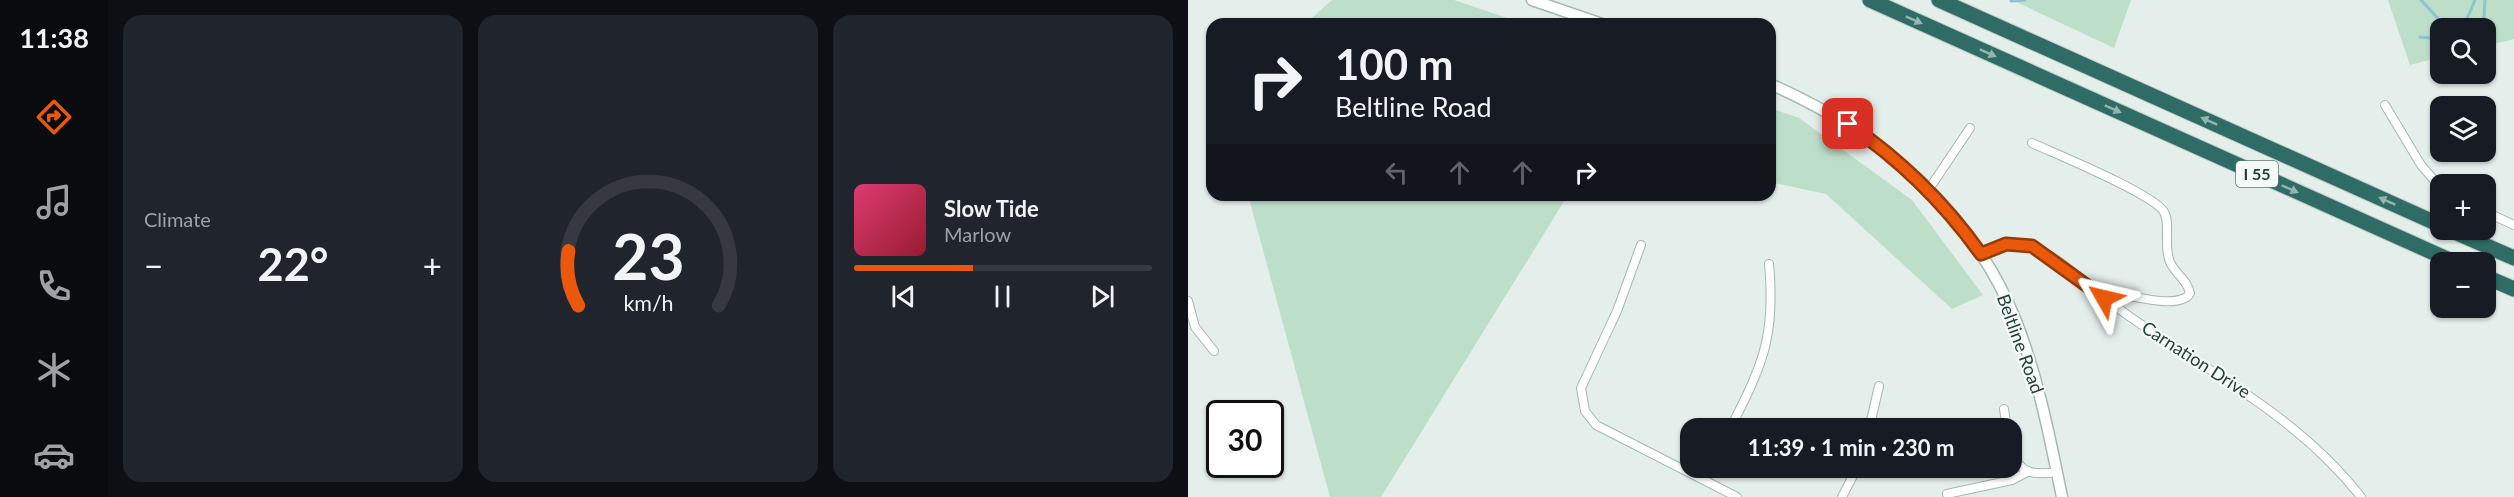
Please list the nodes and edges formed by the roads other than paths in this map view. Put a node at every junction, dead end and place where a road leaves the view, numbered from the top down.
1 (1532, 0) edge
2 (1870, 0) edge
3 (1939, 0) edge
4 (1584, 18) edge
5 (1776, 87) edge
6 (2385, 105) dead end
7 (1970, 128) dead end
8 (2032, 143) dead end
9 (2430, 175) edge
10 (1929, 189) junction
11 (2496, 217) edge
12 (2430, 221) edge
13 (2514, 225) edge
14 (2473, 240) edge
15 (1641, 245) dead end
16 (2432, 252) edge
17 (1981, 254) junction
18 (2514, 258) edge
19 (1769, 264) dead end
20 (2496, 281) edge
21 (2514, 289) edge
22 (2104, 298) junction
23 (1188, 300) edge
24 (1214, 351) dead end
25 (1880, 387) dead end
26 (2004, 409) dead end
27 (1736, 418) edge
28 (1872, 418) edge
29 (2005, 418) edge
30 (2022, 468) edge
31 (2027, 472) junction
32 (2057, 472) junction
33 (1852, 478) edge
34 (1704, 479) joint
35 (1947, 494) dead end
36 (1737, 497) edge
37 (1842, 497) edge
38 (2062, 497) edge
39 (2361, 497) edge

1 - 4 main road
2 -> 16 highway, I 55
12 -> 3 highway, I 55
5 - 10 main road, Beltline Road
6 - 9 street
7 - 10 street
8 - 22 street
10 - 17 main road, Beltline Road
11 - 13 street
14 - 18 highway
15 - 34 street
17 - 22 street, Carnation Drive
17 - 32 main road, Beltline Road
19 - 27 street
20 - 21 highway
22 - 39 street, Carnation Drive
23 - 24 street
25 - 28 street
26 - 29 street
30 - 31 street
31 - 32 street
31 - 35 street
32 - 38 main road, Beltline Road
33 - 37 street
34 - 36 street

